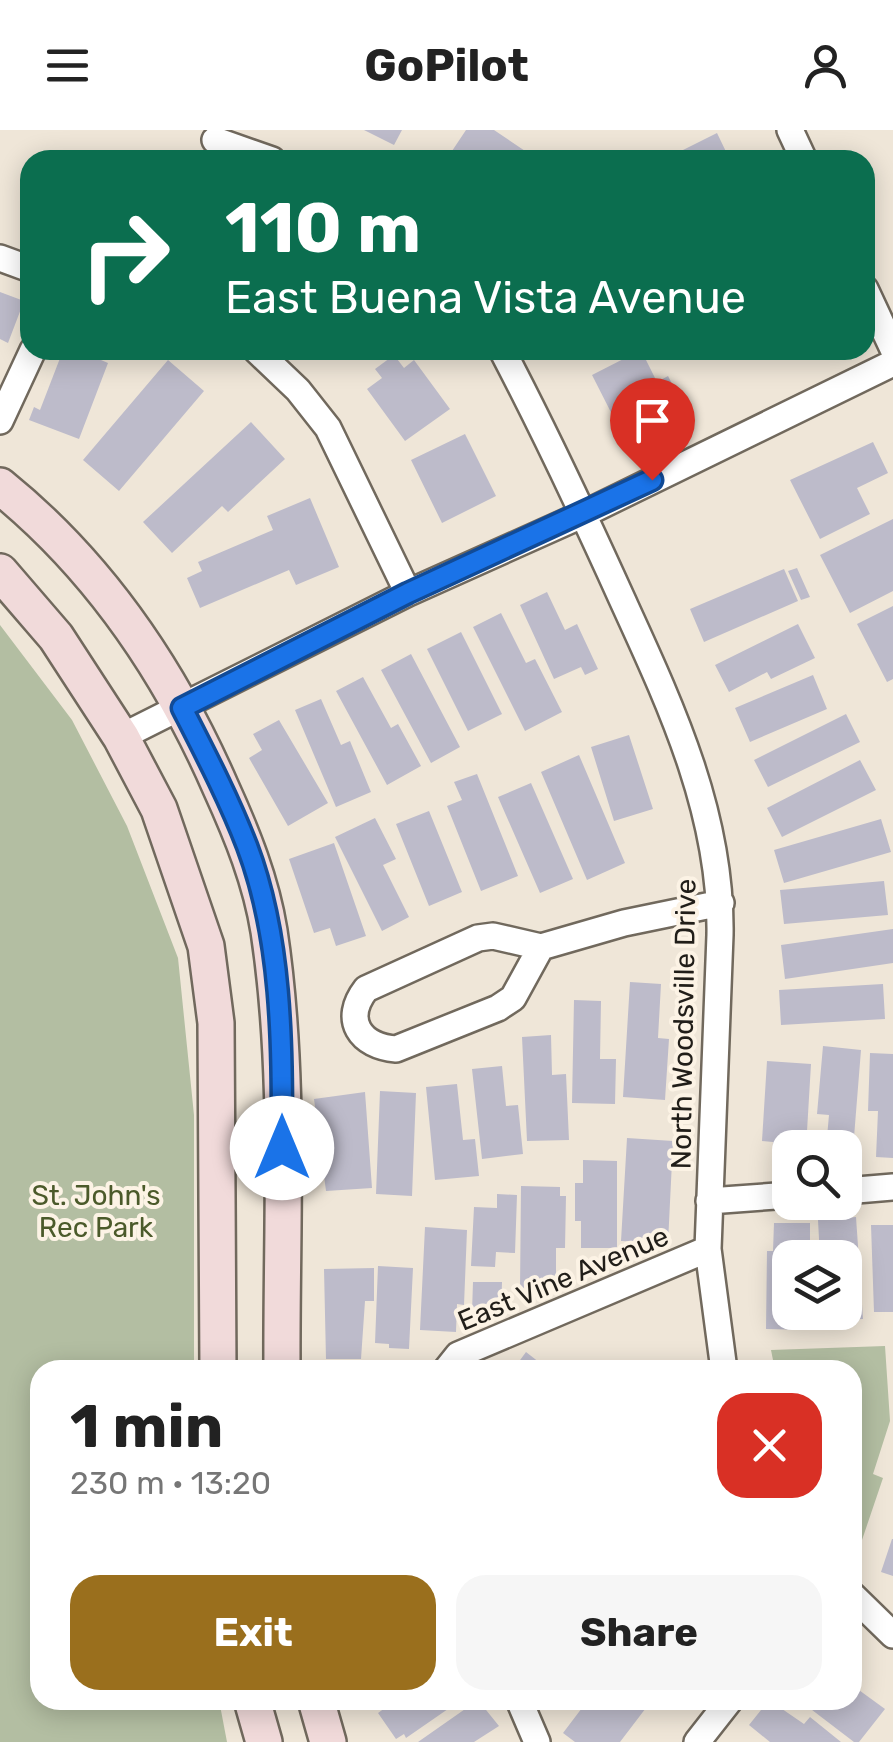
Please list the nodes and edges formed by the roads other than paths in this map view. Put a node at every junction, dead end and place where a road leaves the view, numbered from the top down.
1 (215, 140) dead end
2 (244, 150) edge
3 (875, 311) edge
4 (893, 349) edge
5 (28, 360) edge
6 (266, 360) edge
7 (507, 360) edge
8 (893, 362) edge
9 (0, 421) edge
10 (0, 486) edge
11 (584, 514) junction
12 (0, 572) edge
13 (408, 593) junction
14 (182, 708) junction
15 (122, 736) junction
16 (720, 903) junction
17 (541, 948) junction
18 (893, 1188) edge
19 (862, 1190) edge
20 (772, 1197) edge
21 (710, 1202) junction
22 (708, 1249) junction
23 (218, 1360) edge
24 (282, 1360) edge
25 (454, 1360) edge
26 (723, 1360) edge
27 (862, 1605) edge
28 (893, 1635) edge
29 (255, 1710) edge
30 (319, 1710) edge
31 (523, 1710) edge
32 (722, 1710) edge
33 (264, 1742) edge
34 (328, 1742) edge
35 (537, 1742) edge
36 (697, 1742) edge

1 - 2 street
3 - 4 street
5 - 9 street
6 - 13 street
7 - 11 street, North Woodsville Drive
8 - 11 street
10 - 14 main road
11 - 13 street
11 - 16 street, North Woodsville Drive
12 - 15 main road
13 - 14 street
14 - 15 street
14 - 24 main road
15 - 23 main road
16 - 17 street
16 - 21 street, North Woodsville Drive
17 - 17 street
18 - 19 street
20 - 21 street
21 - 22 street, North Woodsville Drive
22 - 25 street, East Vine Avenue
22 - 26 street, North Woodsville Drive
27 - 28 street
29 - 33 main road
30 - 34 main road
31 - 35 street
32 - 36 street

